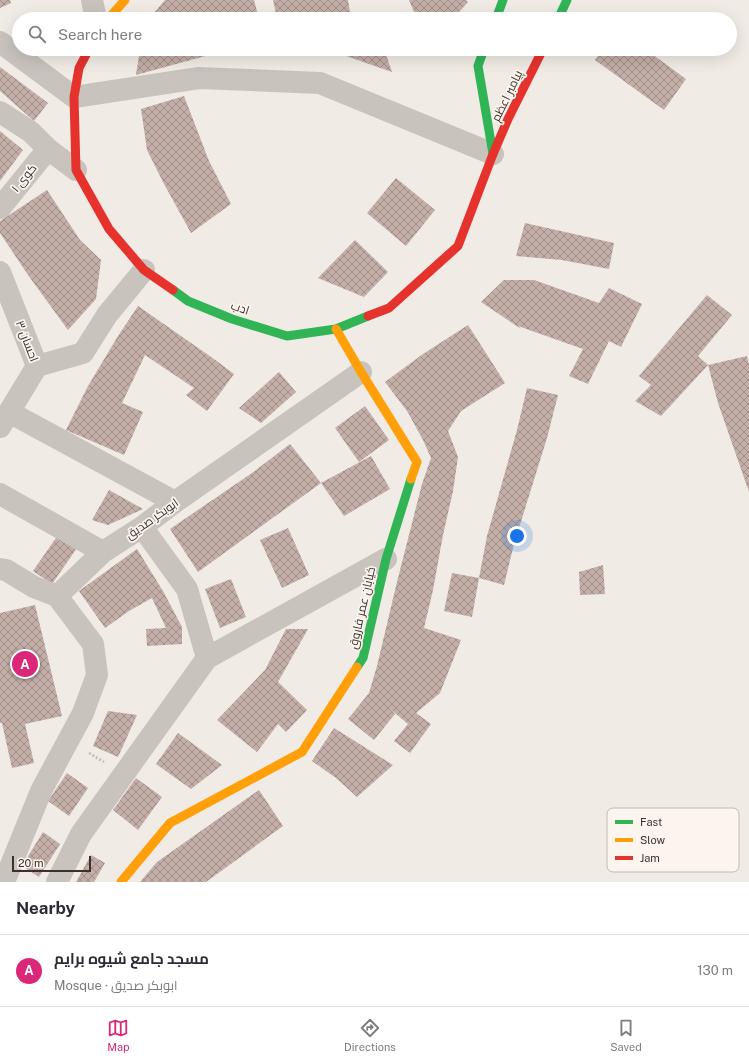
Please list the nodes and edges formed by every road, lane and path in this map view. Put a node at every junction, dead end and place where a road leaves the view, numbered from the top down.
1 (92, 0) edge
2 (125, 0) edge
3 (503, 0) edge
4 (567, 0) edge
5 (95, 12) edge
6 (114, 12) edge
7 (499, 12) edge
8 (561, 12) edge
9 (0, 42) edge
10 (12, 51) edge
11 (19, 56) edge
12 (85, 56) edge
13 (482, 56) edge
14 (540, 56) edge
15 (74, 97) junction
16 (0, 112) edge
17 (48, 149) junction
18 (493, 154) junction
19 (76, 170) junction
20 (0, 208) edge
21 (144, 270) junction
22 (0, 272) edge
23 (336, 329) junction
24 (37, 366) junction
25 (361, 372) junction
26 (4, 420) edge
27 (0, 494) edge
28 (175, 502) junction
29 (142, 527) junction
30 (103, 552) junction
31 (386, 559) junction
32 (0, 569) edge
33 (57, 596) junction
34 (207, 658) junction
35 (69, 740) junction
36 (124, 774) junction
37 (4, 882) edge
38 (57, 882) edge
39 (121, 882) edge

1 - 5 street
2 - 6 street
3 - 7 street
4 - 8 street
9 - 10 street
11 - 15 street
12 - 15 street, ادب
13 - 18 street
14 - 18 street, پیامبر اعظم
15 - 18 street
15 - 19 street, ادب
16 - 17 street
17 - 19 street
17 - 20 street, کوی ۱
18 - 23 street, ادب
19 - 21 street, ادب
21 - 23 street, ادب
21 - 24 street
22 - 24 street, احسان ۳
23 - 25 street, خیابان عمر فاروق
24 - 26 street, احسان ۳
25 - 28 street, ابوبکر صدیق
25 - 31 street, خیابان عمر فاروق
26 - 28 street
27 - 30 street
28 - 29 street, ابوبکر صدیق
29 - 30 street, ابوبکر صدیق
29 - 34 street
30 - 33 street, ابوبکر صدیق
31 - 34 street
31 - 39 street, خیابان عمر فاروق
32 - 33 street
33 - 35 street
34 - 36 street
35 - 36 path
35 - 37 street
36 - 38 street

